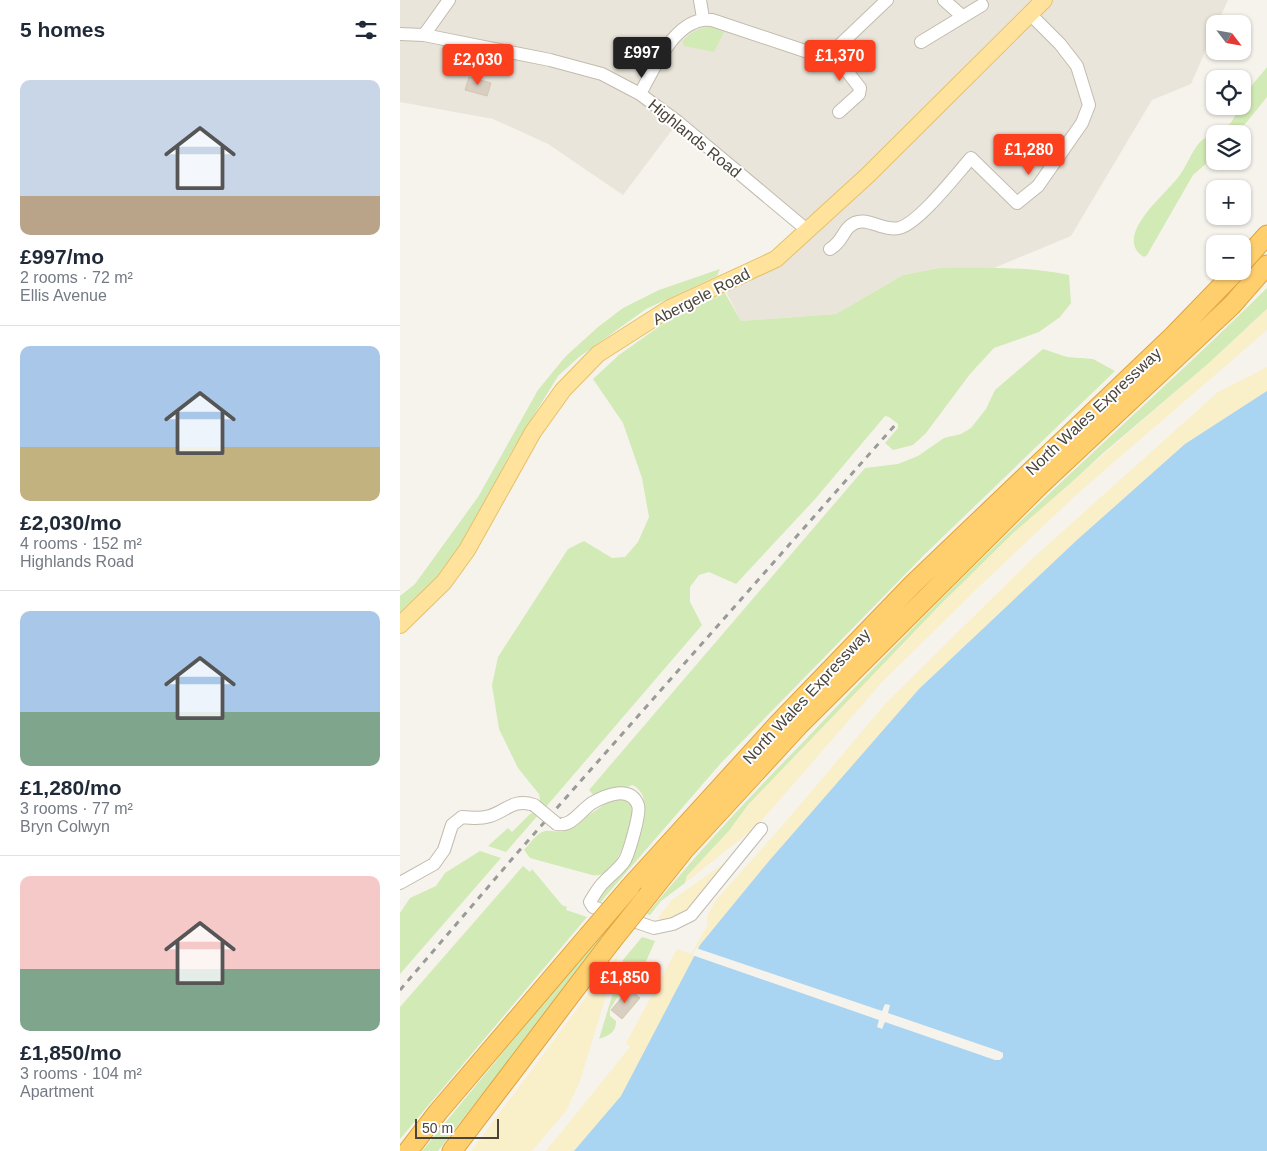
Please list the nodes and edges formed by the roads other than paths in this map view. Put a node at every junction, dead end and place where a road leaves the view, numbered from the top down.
1 (449, 0) edge
2 (700, 0) edge
3 (887, 0) edge
4 (944, 0) edge
5 (1044, 0) edge
6 (982, 4) dead end
7 (1030, 14) junction
8 (962, 16) junction
9 (703, 18) junction
10 (400, 34) edge
11 (424, 35) junction
12 (921, 42) dead end
13 (832, 52) junction
14 (640, 94) junction
15 (839, 112) dead end
16 (807, 230) junction
17 (1267, 235) edge
18 (830, 249) dead end
19 (1251, 254) edge
20 (1267, 265) edge
21 (1267, 278) edge
22 (1227, 280) edge
23 (1232, 305) junction
24 (400, 625) edge
25 (761, 829) dead end
26 (400, 883) edge
27 (408, 1151) edge
28 (452, 1151) edge

1 - 11 street
2 - 9 street
3 - 13 street
4 - 8 street
5 - 7 main road, Abergele Road
6 - 8 street
7 - 16 main road, Abergele Road
7 - 18 street
8 - 12 street
9 - 13 street
9 - 14 street
10 - 11 street, Highlands Road
11 - 14 street, Highlands Road
13 - 15 street
14 - 16 street, Highlands Road
16 - 24 main road, Abergele Road
17 - 19 highway
20 - 23 highway, North Wales Expressway
21 - 23 street
22 - 27 highway, North Wales Expressway, bridge
23 - 28 highway, North Wales Expressway, bridge
25 - 26 street, bridge

